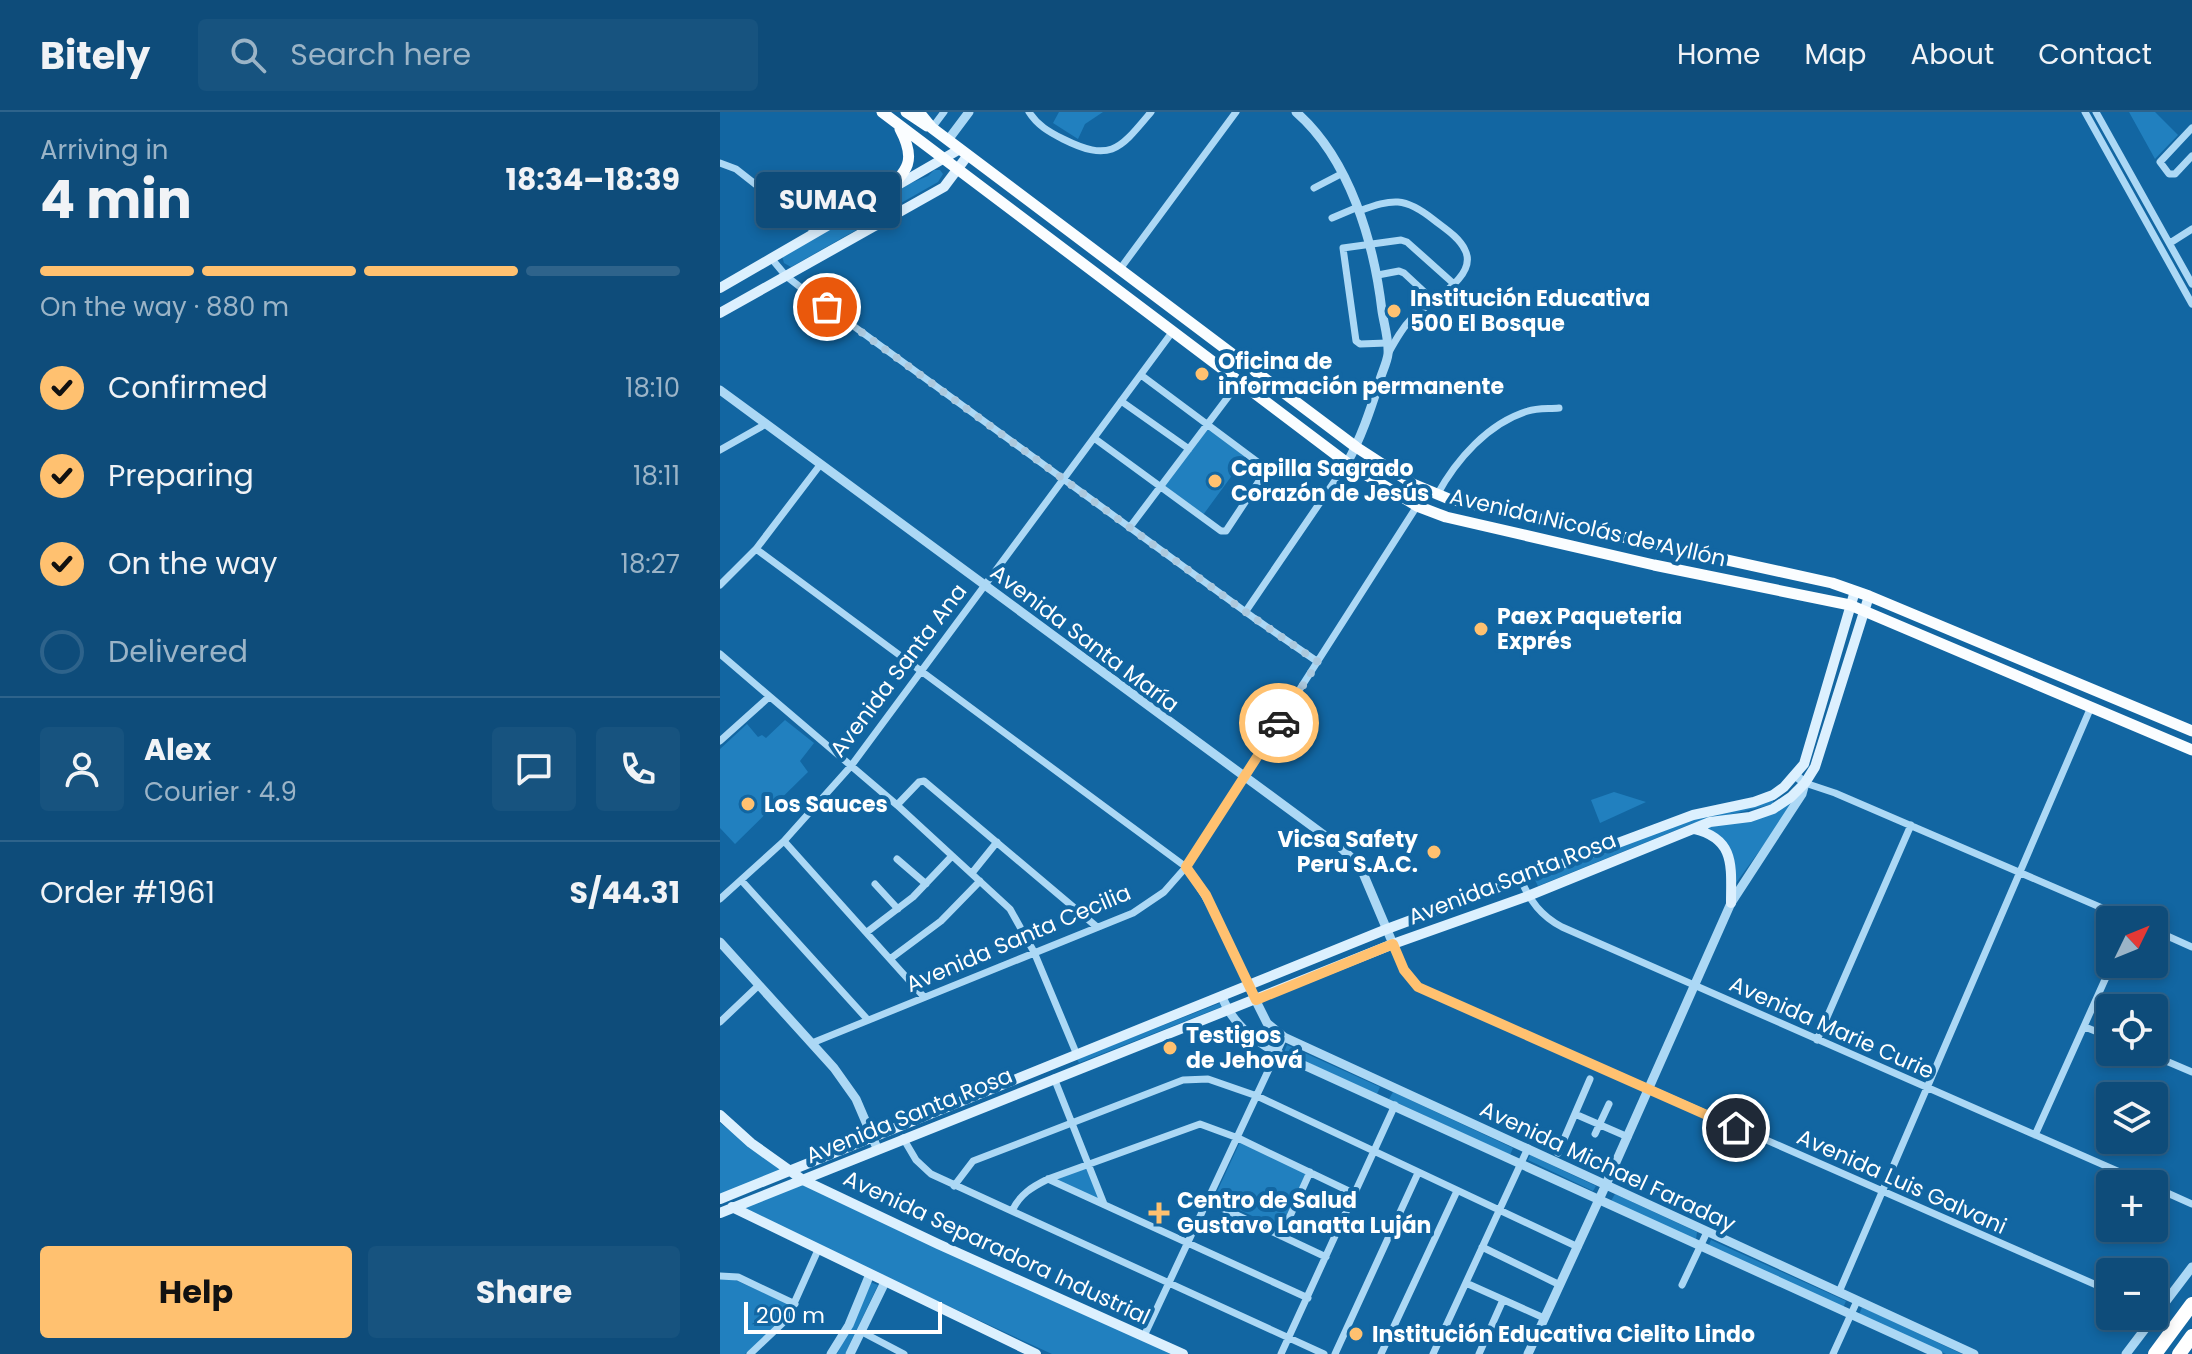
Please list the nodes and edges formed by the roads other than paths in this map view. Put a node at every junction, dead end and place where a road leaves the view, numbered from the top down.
1 (882, 112) edge
2 (906, 112) edge
3 (919, 112) edge
4 (944, 112) edge
5 (969, 112) edge
6 (1029, 112) edge
7 (1151, 112) edge
8 (1236, 112) edge
9 (1296, 112) edge
10 (2085, 112) edge
11 (2096, 112) edge
12 (898, 125) junction
13 (932, 128) junction
14 (2192, 128) edge
15 (948, 140) junction
16 (964, 152) junction
17 (2192, 156) edge
18 (943, 159) junction
19 (720, 163) edge
20 (957, 171) junction
21 (1341, 174) junction
22 (1314, 188) dead end
23 (884, 193) junction
24 (863, 205) junction
25 (1358, 209) junction
26 (1332, 218) dead end
27 (875, 226) junction
28 (2192, 229) edge
29 (816, 232) junction
30 (2170, 243) junction
31 (1371, 244) junction
32 (771, 258) junction
33 (1120, 269) junction
34 (1378, 275) junction
35 (786, 276) junction
36 (1454, 284) junction
37 (2192, 284) edge
38 (720, 288) edge
39 (1433, 300) junction
40 (2192, 304) edge
41 (720, 313) edge
42 (1173, 331) junction
43 (1387, 343) junction
44 (1388, 354) junction
45 (1141, 375) junction
46 (1240, 381) junction
47 (720, 390) edge
48 (1121, 401) junction
49 (1559, 408) dead end
50 (766, 424) junction
51 (1207, 425) junction
52 (1094, 438) junction
53 (1356, 447) junction
54 (1189, 449) junction
55 (720, 450) edge
56 (1347, 463) junction
57 (820, 465) junction
58 (1063, 479) junction
59 (1162, 487) junction
60 (1437, 495) junction
61 (1417, 506) junction
62 (1130, 527) junction
63 (756, 549) junction
64 (720, 585) edge
65 (984, 586) junction
66 (1855, 591) junction
67 (1869, 596) junction
68 (1850, 605) junction
69 (1246, 611) junction
70 (1864, 611) junction
71 (720, 654) edge
72 (1318, 662) junction
73 (922, 671) junction
74 (769, 697) junction
75 (2091, 707) junction
76 (2192, 731) edge
77 (720, 741) edge
78 (2192, 750) edge
79 (851, 766) junction
80 (1795, 775) junction
81 (1244, 777) junction
82 (1805, 783) junction
83 (897, 805) junction
84 (1911, 825) junction
85 (1694, 829) junction
86 (784, 841) junction
87 (997, 842) junction
88 (952, 856) junction
89 (897, 859) dead end
90 (1186, 867) junction
91 (972, 873) junction
92 (2020, 873) junction
93 (741, 880) junction
94 (1521, 880) junction
95 (980, 881) junction
96 (875, 884) dead end
97 (926, 884) junction
98 (1528, 896) junction
99 (720, 899) edge
100 (1731, 903) junction
101 (2097, 906) edge
102 (898, 909) junction
103 (1097, 927) junction
104 (1387, 929) junction
105 (867, 932) junction
106 (2168, 936) edge
107 (720, 942) edge
108 (1393, 944) junction
109 (2192, 947) edge
110 (1034, 952) junction
111 (890, 959) junction
112 (2106, 978) edge
113 (759, 985) junction
114 (1694, 986) junction
115 (1249, 987) junction
116 (924, 997) junction
117 (1222, 997) junction
118 (1256, 1000) junction
119 (1228, 1012) junction
120 (868, 1020) junction
121 (720, 1022) edge
122 (2085, 1027) junction
123 (2096, 1031) edge
124 (1284, 1037) junction
125 (1817, 1040) junction
126 (812, 1043) junction
127 (1277, 1053) junction
128 (1077, 1055) junction
129 (2168, 1062) edge
130 (2192, 1072) edge
131 (1054, 1078) junction
132 (1590, 1079) dead end
133 (1388, 1084) junction
134 (1927, 1088) junction
135 (1649, 1090) junction
136 (1257, 1096) junction
137 (1381, 1099) junction
138 (1609, 1104) dead end
139 (1395, 1105) junction
140 (1575, 1114) junction
141 (720, 1115) edge
142 (1071, 1122) junction
143 (1599, 1125) junction
144 (1595, 1134) dead end
145 (2035, 1135) junction
146 (871, 1137) junction
147 (1628, 1137) junction
148 (903, 1138) junction
149 (1238, 1138) junction
150 (877, 1148) junction
151 (1528, 1148) junction
152 (1374, 1152) junction
153 (1558, 1153) dead end
154 (1521, 1164) junction
155 (1089, 1165) junction
156 (2115, 1170) edge
157 (790, 1171) junction
158 (1310, 1172) junction
159 (1418, 1173) junction
160 (1048, 1179) junction
161 (803, 1180) junction
162 (1606, 1185) junction
163 (954, 1186) junction
164 (1457, 1191) junction
165 (1882, 1192) junction
166 (2168, 1193) edge
167 (1355, 1194) junction
168 (720, 1199) edge
169 (1599, 1200) junction
170 (1207, 1201) junction
171 (1104, 1204) junction
172 (2192, 1204) edge
173 (733, 1208) junction
174 (1012, 1211) junction
175 (1499, 1211) junction
176 (720, 1213) edge
177 (1707, 1232) junction
178 (1281, 1236) junction
179 (1188, 1243) junction
180 (1701, 1246) junction
181 (1482, 1247) junction
182 (1578, 1247) junction
183 (818, 1250) junction
184 (1326, 1257) junction
185 (2192, 1267) edge
186 (870, 1274) junction
187 (720, 1276) edge
188 (885, 1282) junction
189 (1169, 1283) junction
190 (1466, 1283) junction
191 (1560, 1285) junction
192 (1682, 1285) dead end
193 (2096, 1285) edge
194 (1839, 1292) junction
195 (2168, 1297) edge
196 (1308, 1298) junction
197 (1503, 1300) junction
198 (1857, 1301) junction
199 (795, 1304) junction
200 (2192, 1304) edge
201 (1851, 1314) junction
202 (1544, 1318) junction
203 (2143, 1330) edge
204 (862, 1332) junction
205 (1144, 1336) junction
206 (2192, 1336) edge
207 (1288, 1338) junction
208 (750, 1354) edge
209 (831, 1354) edge
210 (850, 1354) edge
211 (904, 1354) edge
212 (1036, 1354) edge
213 (1183, 1354) edge
214 (1281, 1354) edge
215 (1324, 1354) edge
216 (1335, 1354) edge
217 (1381, 1354) edge
218 (1433, 1354) edge
219 (1479, 1354) edge
220 (1528, 1354) edge
221 (1833, 1354) edge
222 (1938, 1354) edge
223 (1974, 1354) edge
224 (2126, 1354) edge
225 (2155, 1354) edge
226 (2179, 1354) edge

1 - 12 main road, Avenida Nicolás de Ayllón
2 - 13 main road
3 - 13 main road, Avenida Nicolás de Ayllón
4 - 13 street
5 - 15 street
6 - 7 street
8 - 33 street
9 - 21 street
10 - 40 street
11 - 30 street
12 - 18 main road, Avenida Nicolás de Ayllón
12 - 23 main road
13 - 15 main road, Avenida Nicolás de Ayllón
14 - 17 street
15 - 16 main road, Avenida Nicolás de Ayllón
16 - 18 main road
16 - 20 main road
16 - 33 main road, Avenida Nicolás de Ayllón
18 - 20 main road, Avenida Nicolás de Ayllón
18 - 23 main road
19 - 29 street
20 - 27 main road
20 - 42 main road, Avenida Nicolás de Ayllón
21 - 22 street
21 - 25 street
23 - 24 main road
24 - 27 main road
24 - 29 main road
25 - 26 street
25 - 31 street
25 - 36 street
27 - 35 main road
28 - 30 street
29 - 32 main road
30 - 37 street
31 - 34 street
31 - 36 street
31 - 43 street
32 - 35 street
32 - 38 main road
33 - 53 main road, Avenida Nicolás de Ayllón
34 - 39 street
34 - 43 street
35 - 41 main road
35 - 58 street
36 - 39 street
39 - 44 street
42 - 45 street, Avenida Santa Ana
42 - 46 main road, Avenida Nicolás de Ayllón
43 - 44 street
44 - 53 street
45 - 48 street, Avenida Santa Ana
45 - 51 street
46 - 51 street
46 - 56 main road, Avenida Nicolás de Ayllón
47 - 50 street, Avenida Santa María
48 - 52 street, Avenida Santa Ana
48 - 54 street
49 - 60 street
50 - 55 street
50 - 57 street, Avenida Santa María
51 - 54 street
51 - 59 street
52 - 58 street, Avenida Santa Ana
52 - 59 street
53 - 56 street
53 - 60 main road, Avenida Nicolás de Ayllón
54 - 59 street
56 - 61 main road, Avenida Nicolás de Ayllón
56 - 69 street
57 - 63 street
57 - 65 street, Avenida Santa María
58 - 62 street
58 - 65 street, Avenida Santa Ana
59 - 62 street
60 - 66 main road, Avenida Nicolás de Ayllón
61 - 68 main road, Avenida Nicolás de Ayllón
61 - 72 street, Avenida Santa Cecilia
62 - 69 street
63 - 64 street
63 - 73 street
65 - 73 street, Avenida Santa Ana
65 - 81 street, Avenida Santa María
66 - 67 main road, Avenida Nicolás de Ayllón
66 - 68 main road, Avenida Santa Rosa
67 - 70 main road, Avenida Santa Rosa
67 - 76 main road, Avenida Nicolás de Ayllón
68 - 70 main road, Avenida Nicolás de Ayllón
68 - 80 main road, Avenida Santa Rosa
69 - 72 street
70 - 75 main road, Avenida Nicolás de Ayllón
70 - 82 main road, Avenida Santa Rosa
71 - 74 street
72 - 81 street, Avenida Santa Cecilia
73 - 79 street, Avenida Santa Ana
73 - 90 street
74 - 77 street
74 - 79 street
75 - 78 main road, Avenida Nicolás de Ayllón
75 - 92 street
79 - 83 street
79 - 86 street, Avenida Santa Ana
80 - 82 street
80 - 94 main road, Avenida Santa Rosa
81 - 90 street, Avenida Santa Cecilia
81 - 104 street, Avenida Santa María
82 - 84 street
82 - 85 main road, Avenida Santa Rosa
82 - 100 street
83 - 87 street
83 - 88 street
84 - 92 street
84 - 125 street
85 - 98 main road, Avenida Santa Rosa
85 - 100 main road
86 - 93 street, Avenida Santa Ana
86 - 105 street
87 - 91 street
87 - 103 street
88 - 91 street
88 - 97 street
89 - 97 street
90 - 103 street, Avenida Santa Cecilia
90 - 115 street
91 - 95 street
92 - 101 street
92 - 134 street
93 - 99 street, Avenida Santa Ana
93 - 120 street
94 - 98 street, Avenida Marie Curie
94 - 104 main road, Avenida Santa Rosa
95 - 110 street
95 - 111 street
96 - 102 street
97 - 102 street
98 - 108 main road, Avenida Santa Rosa
98 - 114 street, Avenida Marie Curie
100 - 114 street
102 - 105 street
103 - 110 street, Avenida Santa Cecilia
104 - 108 street, Avenida Santa María
104 - 115 main road, Avenida Santa Rosa
105 - 111 street
106 - 109 street
107 - 113 street
108 - 118 main road, Avenida Santa Rosa
108 - 135 street, Avenida Luis Galvani
110 - 116 street, Avenida Santa Cecilia
110 - 128 street
111 - 116 street
112 - 122 street
113 - 121 street
113 - 126 street
114 - 125 street, Avenida Marie Curie
114 - 135 street
115 - 117 main road, Avenida Santa Rosa
115 - 118 street, Avenida Michael Faraday
116 - 120 street, Avenida Santa Cecilia
117 - 119 street, Avenida Michael Faraday
117 - 128 main road, Avenida Santa Rosa
118 - 119 main road, Avenida Santa Rosa
118 - 124 street, Avenida Michael Faraday
119 - 127 street, Avenida Michael Faraday
119 - 131 main road, Avenida Santa Rosa
120 - 126 street, Avenida Santa Cecilia
122 - 123 street
122 - 145 street
124 - 127 street
124 - 133 street, Avenida Michael Faraday
125 - 134 street, Avenida Marie Curie
126 - 146 street
127 - 136 street
127 - 137 street, Avenida Michael Faraday
128 - 146 main road, Avenida Santa Rosa
129 - 130 street
131 - 142 street
131 - 148 main road, Avenida Santa Rosa
132 - 140 street
133 - 137 street
133 - 151 street, Avenida Michael Faraday
134 - 145 street, Avenida Marie Curie
134 - 165 street
135 - 147 street
135 - 165 street, Avenida Luis Galvani
136 - 142 street
136 - 149 street
136 - 152 street
137 - 139 street, Avenida Michael Faraday
138 - 143 street
139 - 152 street
139 - 154 street, Avenida Michael Faraday
140 - 143 street
140 - 153 street
141 - 157 main road, Avenida Separadora Industrial
142 - 155 street
142 - 163 street
143 - 144 street
143 - 147 street
145 - 156 street, Avenida Marie Curie
146 - 150 street
146 - 157 main road, Avenida Santa Rosa
147 - 162 street
148 - 150 main road, Avenida Santa Rosa
148 - 163 street
149 - 155 street
149 - 158 street
149 - 170 street
150 - 161 main road, Avenida Santa Rosa
151 - 154 street
151 - 162 street, Avenida Michael Faraday
152 - 159 street
152 - 167 street
154 - 169 street, Avenida Michael Faraday
154 - 175 street
155 - 160 street
155 - 171 street
157 - 161 main road, Avenida Separadora Industrial
157 - 168 main road, Avenida Santa Rosa
158 - 167 street
158 - 178 street
159 - 164 street
159 - 216 street
160 - 171 street
160 - 174 street
161 - 173 main road, Avenida Santa Rosa
161 - 205 main road, Avenida Separadora Industrial
162 - 169 street
162 - 177 street, Avenida Michael Faraday
163 - 174 street
164 - 175 street
164 - 217 street
165 - 193 street, Avenida Luis Galvani
165 - 194 street
166 - 172 street
167 - 184 street
168 - 173 main road
169 - 180 street, Avenida Michael Faraday
169 - 182 street
170 - 178 street
170 - 179 street
171 - 179 street
173 - 176 main road, Avenida Santa Rosa
173 - 183 main road
174 - 189 street
175 - 181 street
175 - 182 street
177 - 180 street
177 - 194 street, Avenida Michael Faraday
178 - 184 street
179 - 189 street
179 - 196 street
180 - 192 street
180 - 201 street, Avenida Michael Faraday
181 - 190 street
181 - 191 street
182 - 191 street
183 - 186 main road
183 - 199 street
184 - 196 street
185 - 195 street
186 - 188 main road
186 - 209 street
187 - 199 street
188 - 204 street
188 - 212 main road
189 - 205 street
189 - 207 street
190 - 197 street
190 - 218 street
191 - 202 street
194 - 198 street, Avenida Michael Faraday
196 - 207 street
197 - 202 street
197 - 219 street
198 - 201 street
198 - 223 street, Avenida Michael Faraday
199 - 208 street
200 - 225 highway
201 - 221 street
201 - 222 street, Avenida Michael Faraday
202 - 220 street
203 - 224 street
204 - 210 street
204 - 211 street
205 - 213 main road, Avenida Separadora Industrial
206 - 226 highway
207 - 214 street
207 - 215 street

